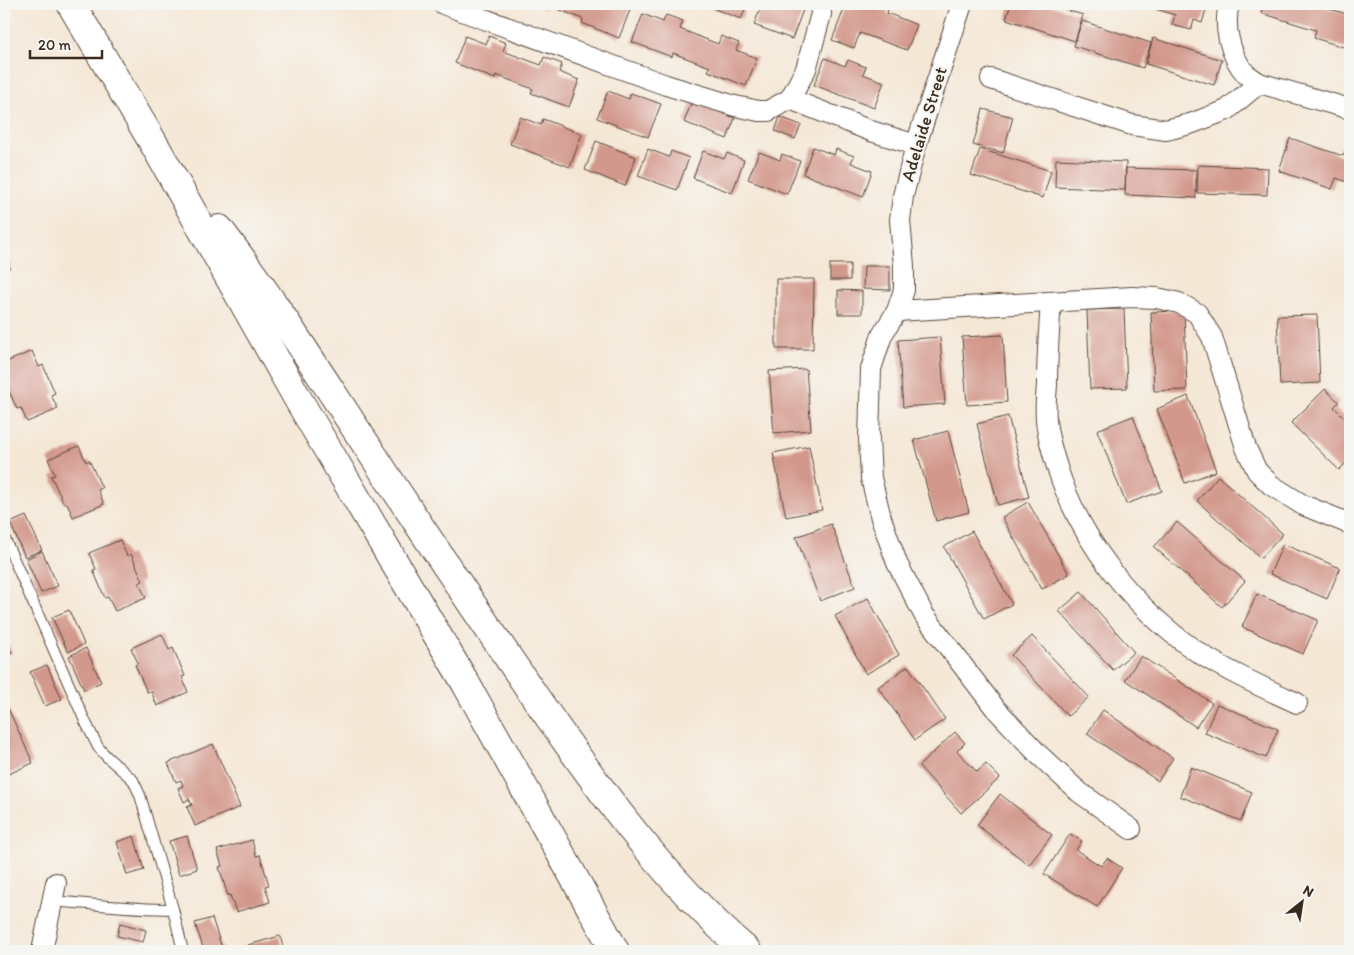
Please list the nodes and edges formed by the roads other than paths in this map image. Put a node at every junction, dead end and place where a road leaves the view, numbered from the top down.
1 (71, 4) edge
2 (443, 4) edge
3 (820, 4) edge
4 (962, 4) edge
5 (1229, 4) edge
6 (991, 79) dead end
7 (1259, 83) junction
8 (790, 99) junction
9 (1350, 109) edge
10 (154, 144) junction
11 (916, 145) junction
12 (1051, 302) junction
13 (897, 311) junction
14 (1350, 524) edge
15 (4, 537) edge
16 (1296, 703) dead end
17 (1131, 829) dead end
18 (54, 892) joint
19 (173, 909) junction
20 (42, 951) edge
21 (183, 951) edge
22 (615, 951) edge
23 (747, 951) edge

1 - 10 highway
2 - 8 street
3 - 8 street
4 - 11 street, Adelaide Street
5 - 7 street
6 - 7 street
7 - 9 street
8 - 11 street
10 - 22 highway
10 - 23 highway
11 - 13 street, Adelaide Street
12 - 13 street
12 - 14 street
12 - 16 street
13 - 17 street, Adelaide Street
15 - 19 lane
18 - 19 lane
18 - 20 street
19 - 21 lane

